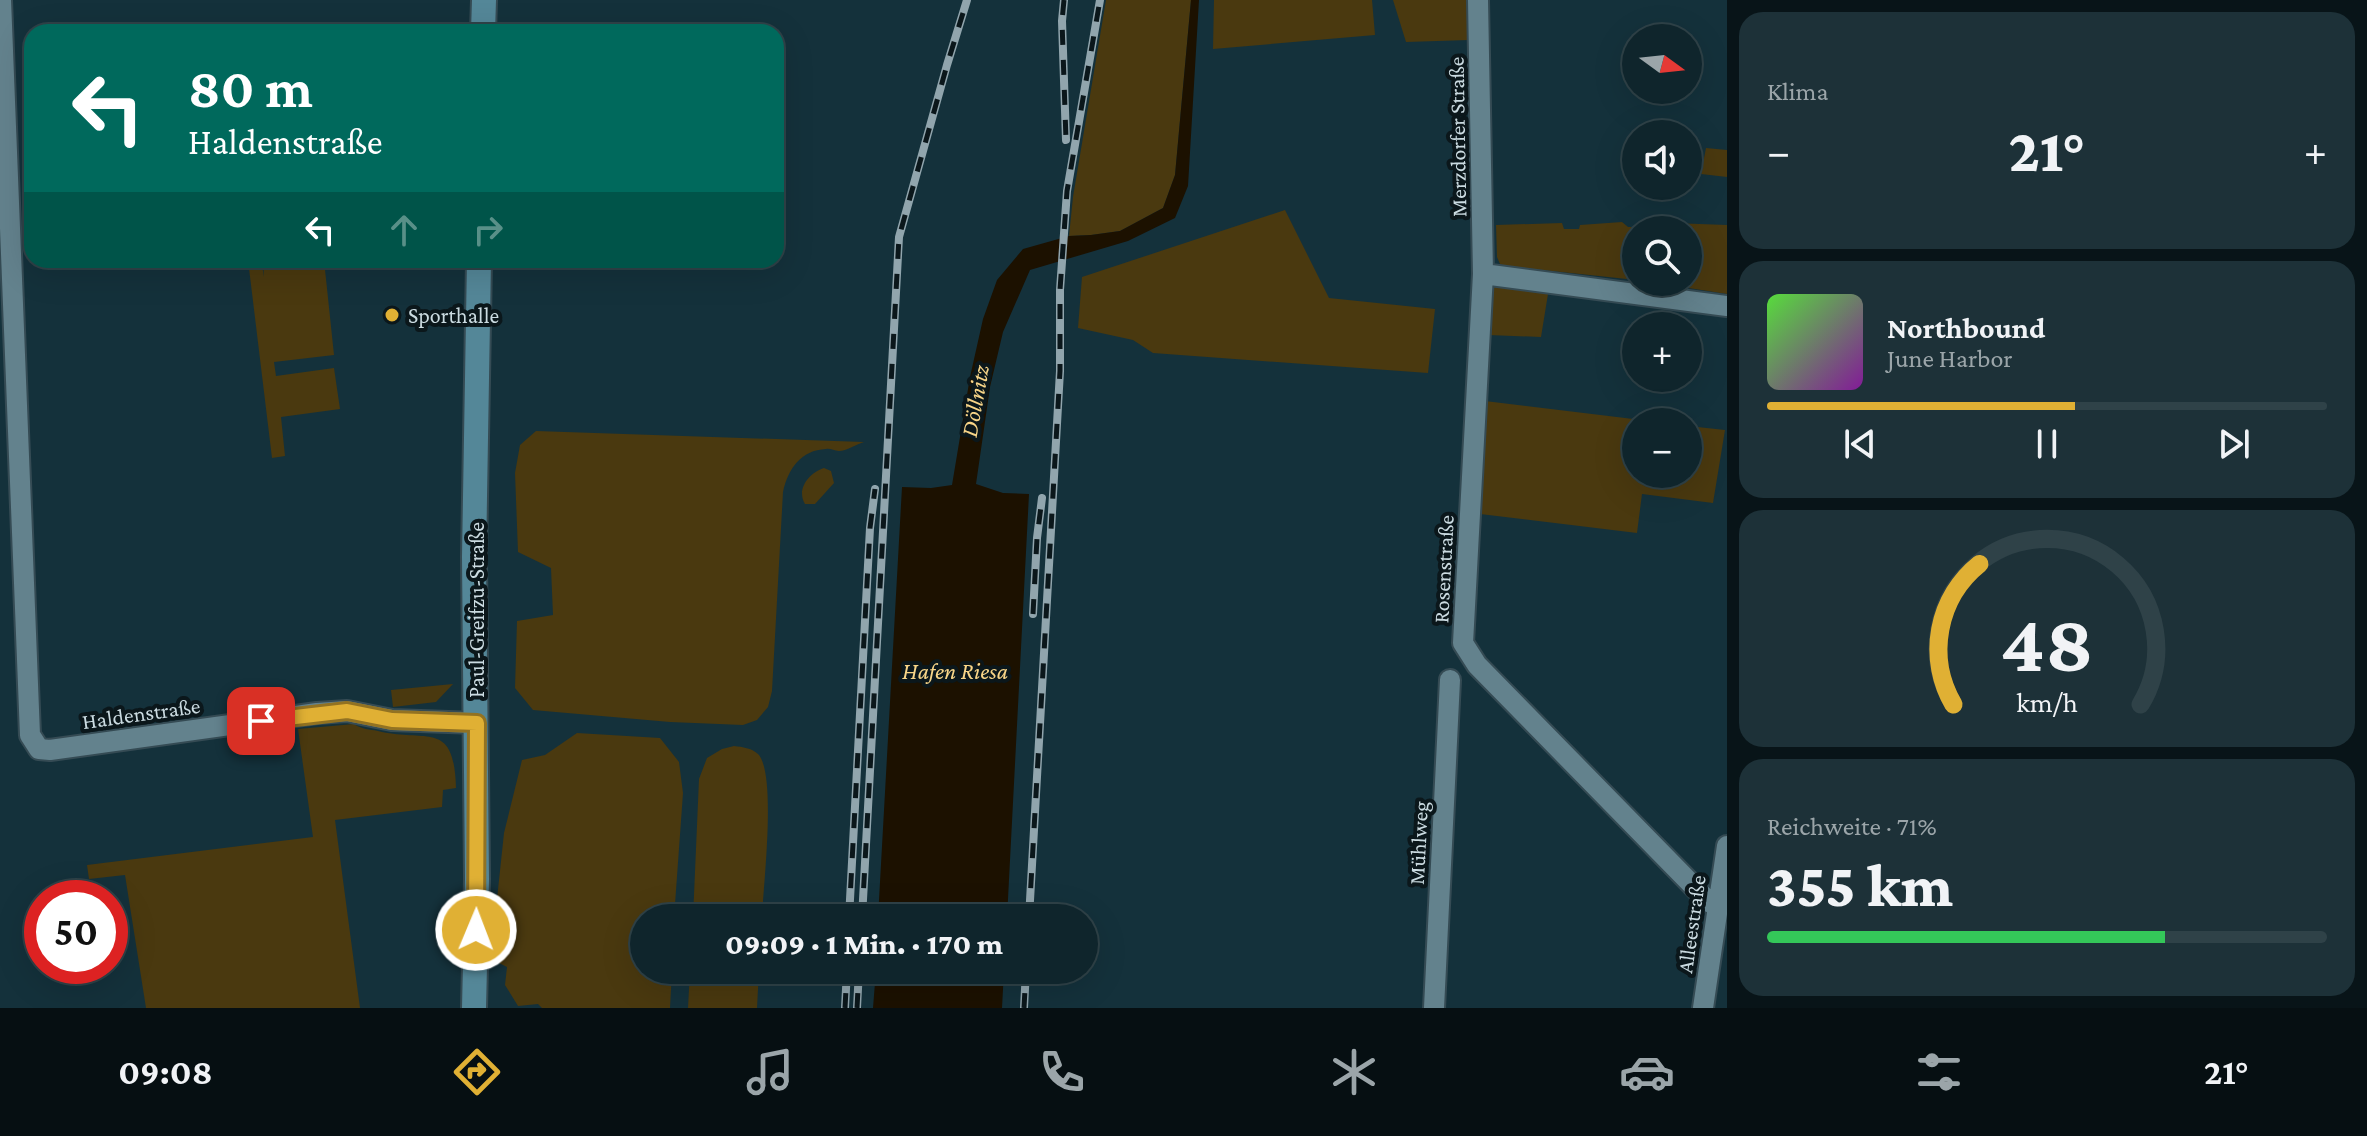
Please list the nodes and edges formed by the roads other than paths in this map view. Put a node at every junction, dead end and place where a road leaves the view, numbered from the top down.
1 (1, 0) edge
2 (484, 0) edge
3 (1478, 0) edge
4 (483, 24) edge
5 (479, 268) edge
6 (1483, 274) junction
7 (1727, 306) edge
8 (1450, 680) dead end
9 (477, 723) junction
10 (1727, 846) edge
11 (1720, 918) edge
12 (474, 1008) edge
13 (1434, 1008) edge
14 (1703, 1008) edge

1 - 9 street, Haldenstraße
2 - 4 main road
3 - 6 street, Merzdorfer Straße
5 - 9 main road, Paul-Greifzu-Straße
6 - 7 street
6 - 11 street, Rosenstraße
8 - 13 street, Mühlweg
9 - 12 main road, Paul-Greifzu-Straße
10 - 11 street, Alleestraße
11 - 14 street, Alleestraße

